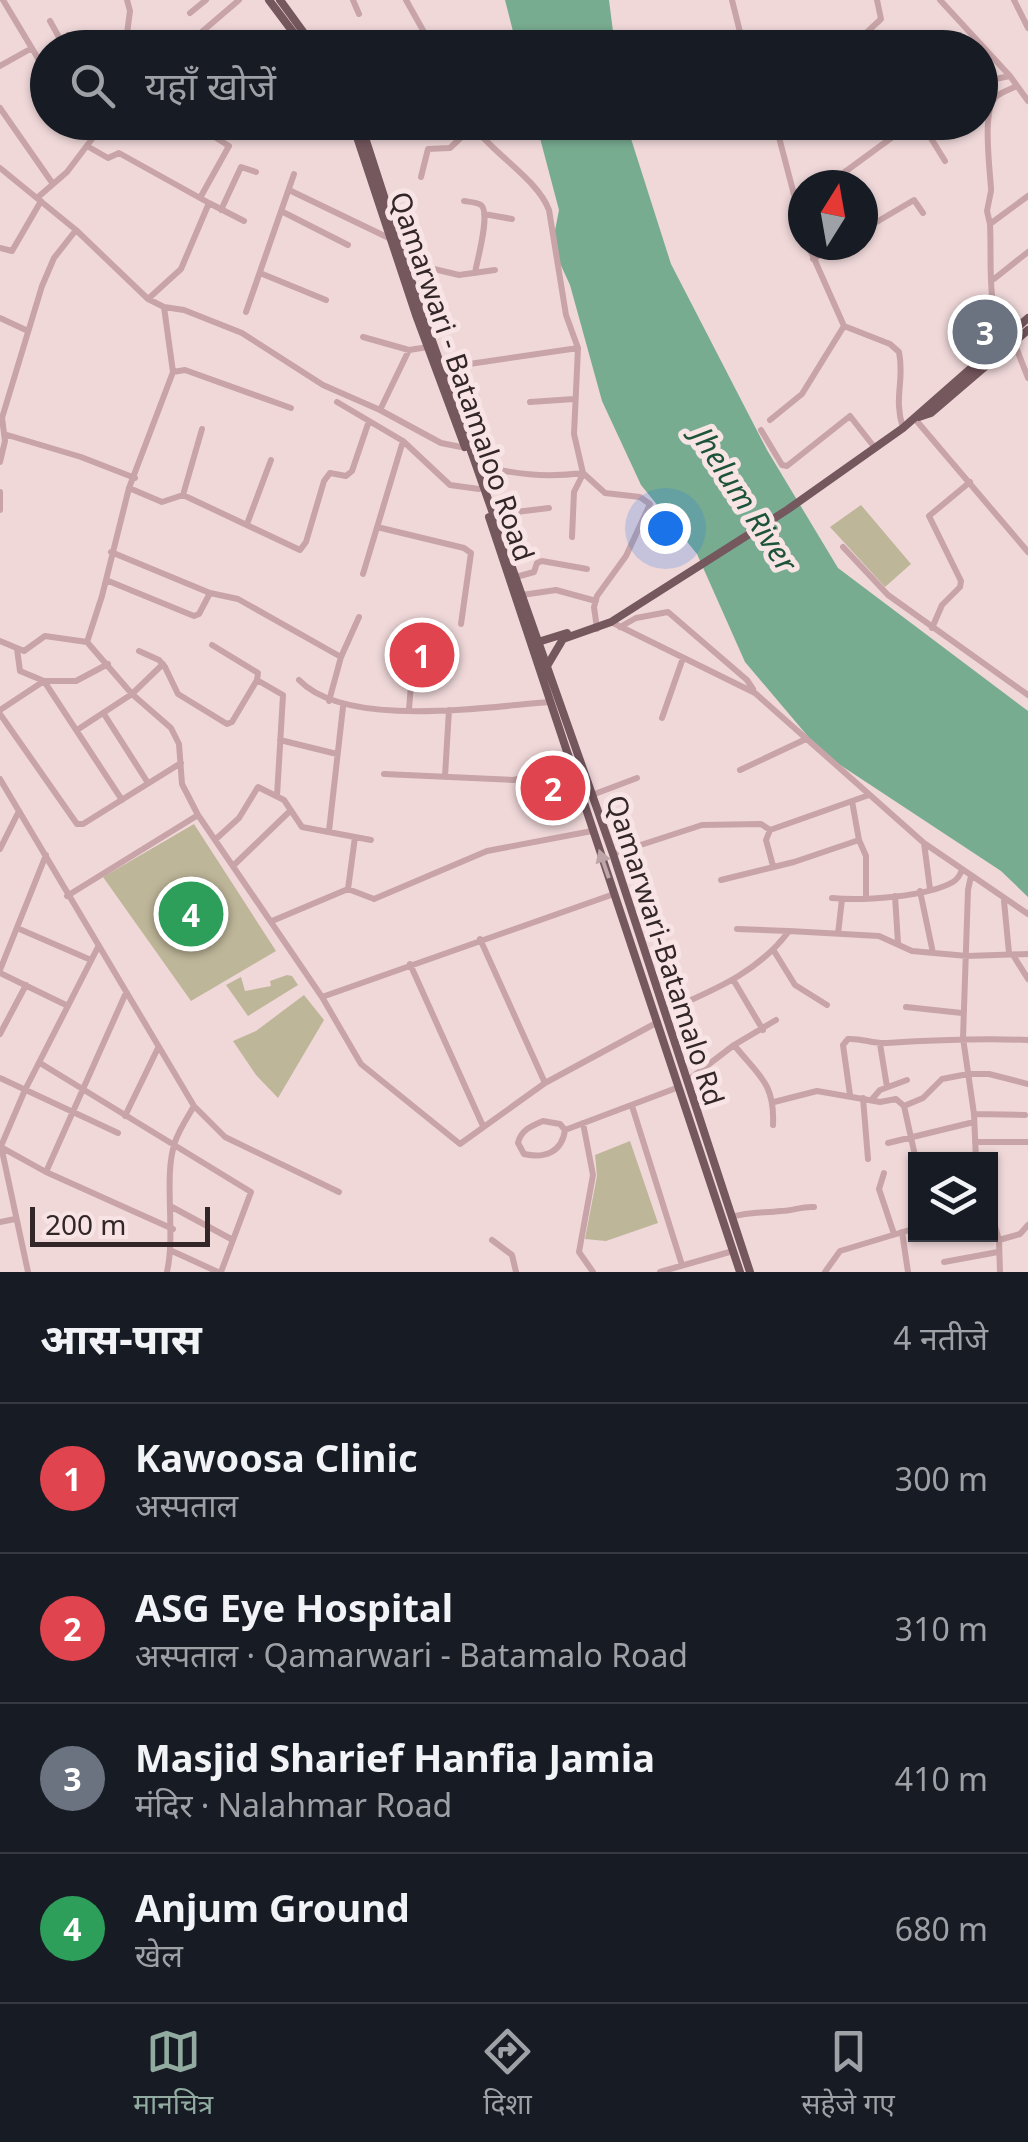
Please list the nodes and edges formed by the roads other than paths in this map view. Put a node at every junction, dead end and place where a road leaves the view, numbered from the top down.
1 (2, 0) edge
2 (126, 0) edge
3 (206, 0) edge
4 (239, 0) edge
5 (270, 0) edge
6 (280, 0) edge
7 (353, 0) edge
8 (406, 0) edge
9 (732, 0) edge
10 (877, 0) edge
11 (940, 0) edge
12 (1014, 0) edge
13 (190, 13) dead end
14 (359, 14) dead end
15 (50, 21) dead end
16 (1028, 26) edge
17 (55, 30) edge
18 (127, 30) edge
19 (204, 30) edge
20 (292, 30) edge
21 (301, 30) edge
22 (423, 30) edge
23 (740, 30) edge
24 (870, 30) edge
25 (968, 30) edge
26 (30, 45) edge
27 (30, 49) edge
28 (998, 63) edge
29 (0, 66) edge
30 (1010, 76) junction
31 (998, 78) edge
32 (1017, 86) junction
33 (998, 96) edge
34 (1028, 101) edge
35 (0, 108) edge
36 (90, 140) edge
37 (220, 140) edge
38 (358, 140) edge
39 (366, 140) edge
40 (457, 140) edge
41 (487, 140) edge
42 (780, 140) edge
43 (888, 140) edge
44 (932, 140) edge
45 (989, 140) edge
46 (87, 146) junction
47 (945, 161) dead end
48 (0, 168) edge
49 (790, 170) edge
50 (847, 170) edge
51 (256, 172) dead end
52 (294, 174) dead end
53 (421, 177) dead end
54 (52, 184) junction
55 (289, 190) junction
56 (1028, 196) edge
57 (200, 198) junction
58 (39, 200) junction
59 (464, 201) dead end
60 (209, 203) junction
61 (221, 210) junction
62 (282, 211) junction
63 (923, 213) dead end
64 (484, 214) junction
65 (512, 219) dead end
66 (244, 221) dead end
67 (878, 221) edge
68 (990, 224) junction
69 (76, 230) junction
70 (391, 239) junction
71 (348, 246) dead end
72 (0, 248) edge
73 (1028, 252) edge
74 (814, 260) edge
75 (495, 270) dead end
76 (260, 273) junction
77 (475, 273) junction
78 (410, 276) junction
79 (992, 279) junction
80 (148, 299) junction
81 (326, 300) dead end
82 (164, 307) junction
83 (246, 312) dead end
84 (0, 318) edge
85 (1028, 318) edge
86 (844, 326) junction
87 (28, 330) junction
88 (1028, 330) edge
89 (363, 336) dead end
90 (1004, 338) junction
91 (1014, 342) junction
92 (428, 347) junction
93 (578, 348) junction
94 (409, 350) junction
95 (442, 368) junction
96 (172, 372) junction
97 (1028, 378) edge
98 (574, 399) junction
99 (337, 402) dead end
100 (530, 402) dead end
101 (290, 408) dead end
102 (380, 410) junction
103 (915, 419) junction
104 (770, 420) dead end
105 (369, 421) junction
106 (904, 428) junction
107 (202, 429) dead end
108 (761, 430) dead end
109 (4, 434) junction
110 (403, 440) junction
111 (466, 448) junction
112 (875, 448) junction
113 (271, 460) dead end
114 (0, 462) edge
115 (476, 465) junction
116 (583, 473) junction
117 (135, 478) junction
118 (970, 482) junction
119 (129, 488) junction
120 (479, 489) junction
121 (0, 492) edge
122 (183, 494) junction
123 (549, 508) dead end
124 (0, 510) edge
125 (496, 521) junction
126 (248, 524) junction
127 (377, 527) junction
128 (572, 537) dead end
129 (843, 547) dead end
130 (111, 552) junction
131 (1028, 552) edge
132 (587, 568) dead end
133 (363, 574) dead end
134 (516, 577) junction
135 (106, 580) junction
136 (210, 592) junction
137 (522, 594) junction
138 (596, 601) junction
139 (359, 617) dead end
140 (461, 624) dead end
141 (416, 625) dead end
142 (615, 625) junction
143 (598, 627) junction
144 (932, 628) junction
145 (0, 641) edge
146 (87, 642) junction
147 (535, 643) junction
148 (212, 645) dead end
149 (17, 649) junction
150 (138, 651) dead end
151 (341, 657) junction
152 (682, 658) junction
153 (108, 664) junction
154 (162, 664) junction
155 (546, 666) junction
156 (257, 680) junction
157 (299, 680) dead end
158 (44, 681) junction
159 (755, 692) junction
160 (132, 694) junction
161 (1028, 696) edge
162 (329, 701) junction
163 (548, 702) junction
164 (344, 706) junction
165 (409, 709) junction
166 (449, 710) junction
167 (0, 712) edge
168 (104, 714) junction
169 (662, 718) dead end
170 (77, 730) junction
171 (806, 739) junction
172 (280, 740) junction
173 (337, 754) junction
174 (181, 763) junction
175 (572, 769) junction
176 (740, 770) dead end
177 (384, 774) dead end
178 (445, 776) junction
179 (637, 778) dead end
180 (0, 780) edge
181 (148, 783) junction
182 (592, 795) junction
183 (869, 795) junction
184 (277, 796) junction
185 (122, 800) junction
186 (852, 800) junction
187 (20, 810) junction
188 (290, 811) junction
189 (198, 815) junction
190 (770, 830) junction
191 (592, 831) junction
192 (328, 832) junction
193 (356, 837) junction
194 (216, 839) junction
195 (371, 840) dead end
196 (860, 840) junction
197 (924, 843) junction
198 (0, 849) edge
199 (613, 854) junction
200 (46, 855) junction
201 (234, 865) junction
202 (772, 866) junction
203 (963, 869) junction
204 (972, 876) junction
205 (721, 880) dead end
206 (348, 889) junction
207 (930, 889) junction
208 (920, 891) junction
209 (614, 894) junction
210 (67, 896) junction
211 (895, 896) junction
212 (832, 898) dead end
213 (866, 898) junction
214 (842, 899) junction
215 (1004, 900) junction
216 (1028, 914) edge
217 (272, 921) junction
218 (18, 928) junction
219 (736, 929) dead end
220 (789, 931) junction
221 (838, 934) junction
222 (480, 939) junction
223 (898, 943) junction
224 (98, 946) junction
225 (774, 952) junction
226 (933, 953) junction
227 (1010, 954) junction
228 (1028, 954) edge
229 (967, 956) junction
230 (91, 960) junction
231 (410, 964) junction
232 (0, 971) edge
233 (1028, 980) edge
234 (734, 981) junction
235 (26, 985) junction
236 (125, 994) junction
237 (322, 997) junction
238 (827, 1005) dead end
239 (68, 1006) junction
240 (906, 1007) dead end
241 (664, 1012) junction
242 (962, 1013) junction
243 (776, 1020) dead end
244 (659, 1022) junction
245 (763, 1030) junction
246 (0, 1034) edge
247 (963, 1038) junction
248 (1028, 1040) edge
249 (880, 1044) junction
250 (734, 1045) junction
251 (158, 1046) junction
252 (40, 1063) junction
253 (968, 1074) junction
254 (0, 1078) edge
255 (907, 1080) dead end
256 (545, 1083) junction
257 (682, 1084) junction
258 (1028, 1084) edge
259 (886, 1087) junction
260 (82, 1089) junction
261 (25, 1090) junction
262 (850, 1095) junction
263 (863, 1098) junction
264 (872, 1098) junction
265 (774, 1102) junction
266 (194, 1106) junction
267 (632, 1106) junction
268 (904, 1106) junction
269 (72, 1113) junction
270 (1026, 1115) dead end
271 (124, 1116) junction
272 (974, 1118) junction
273 (583, 1123) junction
274 (772, 1125) dead end
275 (483, 1126) junction
276 (565, 1130) junction
277 (118, 1133) dead end
278 (910, 1138) junction
279 (975, 1142) junction
280 (1028, 1142) edge
281 (888, 1143) dead end
282 (174, 1144) junction
283 (0, 1146) edge
284 (914, 1152) edge
285 (976, 1152) edge
286 (868, 1159) dead end
287 (46, 1172) junction
288 (884, 1173) dead end
289 (0, 1188) edge
290 (339, 1192) dead end
291 (10, 1193) junction
292 (172, 1206) junction
293 (814, 1207) dead end
294 (731, 1217) junction
295 (15, 1219) junction
296 (0, 1222) edge
297 (1028, 1225) edge
298 (173, 1229) junction
299 (908, 1230) edge
300 (898, 1233) junction
301 (998, 1237) edge
302 (232, 1240) junction
303 (492, 1240) dead end
304 (999, 1240) junction
305 (172, 1251) junction
306 (733, 1251) junction
307 (998, 1252) junction
308 (944, 1262) dead end
309 (682, 1265) junction
310 (28, 1272) edge
311 (167, 1272) edge
312 (219, 1272) edge
313 (516, 1272) edge
314 (592, 1272) edge
315 (660, 1272) edge
316 (740, 1272) edge
317 (750, 1272) edge
318 (825, 1272) edge
319 (908, 1272) edge
320 (1000, 1272) edge

1 - 26 street
2 - 18 street
3 - 13 street
4 - 19 street
5 - 20 main road
6 - 21 main road
7 - 14 street
8 - 22 street
9 - 23 street
10 - 24 street
11 - 25 street
12 - 16 street
15 - 17 street
27 - 29 street
28 - 30 street
30 - 31 street
30 - 32 street
32 - 33 street
32 - 34 street
35 - 54 street
36 - 46 street
37 - 57 street
38 - 70 main road, Qamarwari - Batamaloo Road
39 - 78 main road, Qamarwari - Batamaloo Road
40 - 53 street
41 - 93 street
42 - 49 street
43 - 50 street
44 - 47 street
45 - 68 street
46 - 54 street
46 - 57 street
48 - 58 street
51 - 61 street
52 - 55 street
54 - 58 street
55 - 62 street
55 - 70 street
56 - 68 street
57 - 60 street
58 - 69 street
58 - 72 street
59 - 64 street
60 - 61 street
60 - 80 street
61 - 66 street
62 - 71 street
62 - 76 street
63 - 67 street
64 - 65 street
64 - 77 street
68 - 79 street
69 - 80 street
69 - 87 street
70 - 92 main road, Qamarwari - Batamaloo Road
73 - 79 street
74 - 86 street
75 - 77 street
76 - 81 street
76 - 83 street
77 - 78 street
78 - 95 main road, Qamarwari - Batamaloo Road
79 - 90 street
80 - 82 street
82 - 96 street
82 - 102 street
84 - 87 street
85 - 90 main road
86 - 104 street
86 - 106 street
87 - 109 street
88 - 91 main road
89 - 94 street
90 - 103 main road
91 - 97 street
91 - 103 main road
92 - 94 street
92 - 111 main road, Qamarwari - Batamaloo Road
93 - 95 street
93 - 98 street
94 - 102 street
95 - 115 main road, Qamarwari - Batamaloo Road
96 - 101 street
96 - 117 street
98 - 100 street
98 - 116 street
99 - 105 street
102 - 111 street
103 - 106 main road
103 - 118 street
105 - 110 street
105 - 126 street
106 - 112 main road
107 - 122 street
108 - 112 street
109 - 114 street
109 - 117 street
110 - 120 street
110 - 127 street
111 - 120 main road, Qamarwari - Batamaloo Road
112 - 142 main road
113 - 126 street
115 - 116 street
115 - 125 main road, Qamarwari - Batamaloo Road
116 - 128 street
116 - 138 street
117 - 119 street
118 - 131 street
118 - 144 street
119 - 122 street
119 - 130 street
120 - 147 main road, Qamarwari - Batamaloo Road
121 - 124 street
122 - 126 street
123 - 125 street
125 - 134 main road, Qamarwari - Batamaloo Road
127 - 133 street
127 - 140 street
129 - 144 street
130 - 135 street
130 - 136 street
132 - 134 street
134 - 137 main road, Qamarwari - Batamaloo Road
135 - 136 street
135 - 146 street
136 - 151 street
137 - 138 street
137 - 147 main road, Qamarwari - Batamaloo Road
138 - 143 street
139 - 151 street
141 - 165 street
142 - 143 main road
142 - 152 street
142 - 159 street
143 - 147 main road
143 - 155 main road
144 - 161 street
145 - 149 street
146 - 149 street
146 - 153 street
147 - 155 main road, Qamarwari-Batamalo Rd
147 - 163 main road, Qamarwari-Batamalo Rd
148 - 156 street
149 - 158 street
150 - 154 street
151 - 162 street
152 - 159 street
152 - 169 street
153 - 158 street
153 - 160 street
154 - 156 street
154 - 160 street
155 - 182 main road, Qamarwari-Batamalo Rd
156 - 172 street
157 - 162 street
158 - 167 street
158 - 170 street
159 - 171 street
160 - 168 street
160 - 174 street
162 - 164 street
163 - 166 street
163 - 175 main road, Qamarwari-Batamalo Rd
164 - 165 street
164 - 173 street
165 - 166 street
166 - 178 street
167 - 185 street
168 - 170 street
168 - 181 street
170 - 185 street
171 - 176 street
171 - 183 street
172 - 173 street
172 - 184 street
173 - 192 street
174 - 181 street
174 - 189 street
175 - 178 street
175 - 191 main road, Qamarwari-Batamalo Rd
177 - 178 street
179 - 182 street
180 - 187 street
181 - 185 street
182 - 199 main road, Qamarwari-Batamalo Rd
183 - 186 street
183 - 197 street
184 - 188 street
184 - 194 street
186 - 190 street
186 - 196 street
187 - 198 street
187 - 200 street
188 - 192 street
188 - 201 street
189 - 194 street
189 - 210 street
190 - 199 street
190 - 202 street
191 - 206 street
209 -> 191 main road, Qamarwari-Batamalo Rd
192 - 193 street
193 - 195 street
193 - 206 street
194 - 201 street
196 - 202 street
196 - 213 street
197 - 203 street
197 - 207 street
199 - 241 main road, Qamarwari-Batamalo Rd
200 - 210 street
200 - 218 street
201 - 217 street
202 - 205 street
203 - 204 street
203 - 207 street
204 - 215 street
204 - 229 street
206 - 217 street
207 - 208 street
208 - 211 street
208 - 226 street
209 - 222 street
209 - 244 main road, Qamarwari-Batamalo Rd
210 - 224 street
211 - 213 street
211 - 223 street
212 - 214 street
213 - 214 street
214 - 221 street
215 - 216 street
215 - 227 street
217 - 237 street
218 - 230 street
218 - 232 street
219 - 220 street
220 - 221 street
220 - 225 street
221 - 223 street
222 - 231 street
222 - 256 street
223 - 226 street
224 - 230 street
224 - 236 street
225 - 234 street
225 - 238 street
226 - 229 street
227 - 228 street
227 - 229 street
227 - 233 street
229 - 242 street
230 - 239 street
231 - 237 street
231 - 275 street
232 - 235 street
234 - 241 street
234 - 245 street
235 - 239 street
235 - 246 street
236 - 251 street
236 - 260 street
237 - 275 street
239 - 252 street
240 - 242 street
241 - 257 main road, Qamarwari-Batamalo Rd
242 - 247 street
243 - 245 street
244 - 256 street
244 - 257 main road, Qamarwari-Batamalo Rd
245 - 250 street
247 - 248 street
247 - 249 street
247 - 253 street
249 - 259 street
249 - 262 street
250 - 257 street
250 - 265 street
251 - 266 street
251 - 271 street
252 - 260 street
252 - 261 street
253 - 258 street
253 - 268 street
253 - 272 street
254 - 261 street
255 - 259 street
256 - 275 street
257 - 267 street
257 - 294 main road, Qamarwari-Batamalo Rd
257 - 306 main road, Qamarwari-Batamalo Rd
259 - 264 street
260 - 269 street
260 - 271 street
261 - 269 street
261 - 283 street
262 - 263 street
262 - 265 street
263 - 264 street
263 - 286 street
264 - 268 street
265 - 274 street
266 - 282 street
266 - 290 street
267 - 273 street
267 - 309 street
268 - 278 street
269 - 277 street
269 - 287 street
270 - 272 street
271 - 282 street
272 - 278 street
272 - 279 street
273 - 276 street
273 - 314 street
276 - 276 street
278 - 281 street
278 - 284 street
279 - 280 street
279 - 285 street
282 - 292 street
282 - 302 street
283 - 287 street
283 - 291 street
287 - 298 street
288 - 300 street
289 - 291 street
291 - 295 street
292 - 298 street
292 - 302 street
293 - 294 street
294 - 317 main road, Qamarwari-Batamalo Rd
295 - 296 street
295 - 310 street
297 - 304 street
298 - 305 street
299 - 300 street
300 - 318 street
300 - 319 street
301 - 304 street
302 - 312 street
303 - 313 street
304 - 307 street
305 - 311 street
305 - 312 street
306 - 309 street
306 - 316 main road, Qamarwari-Batamalo Rd
307 - 308 street
307 - 320 street
309 - 315 street

